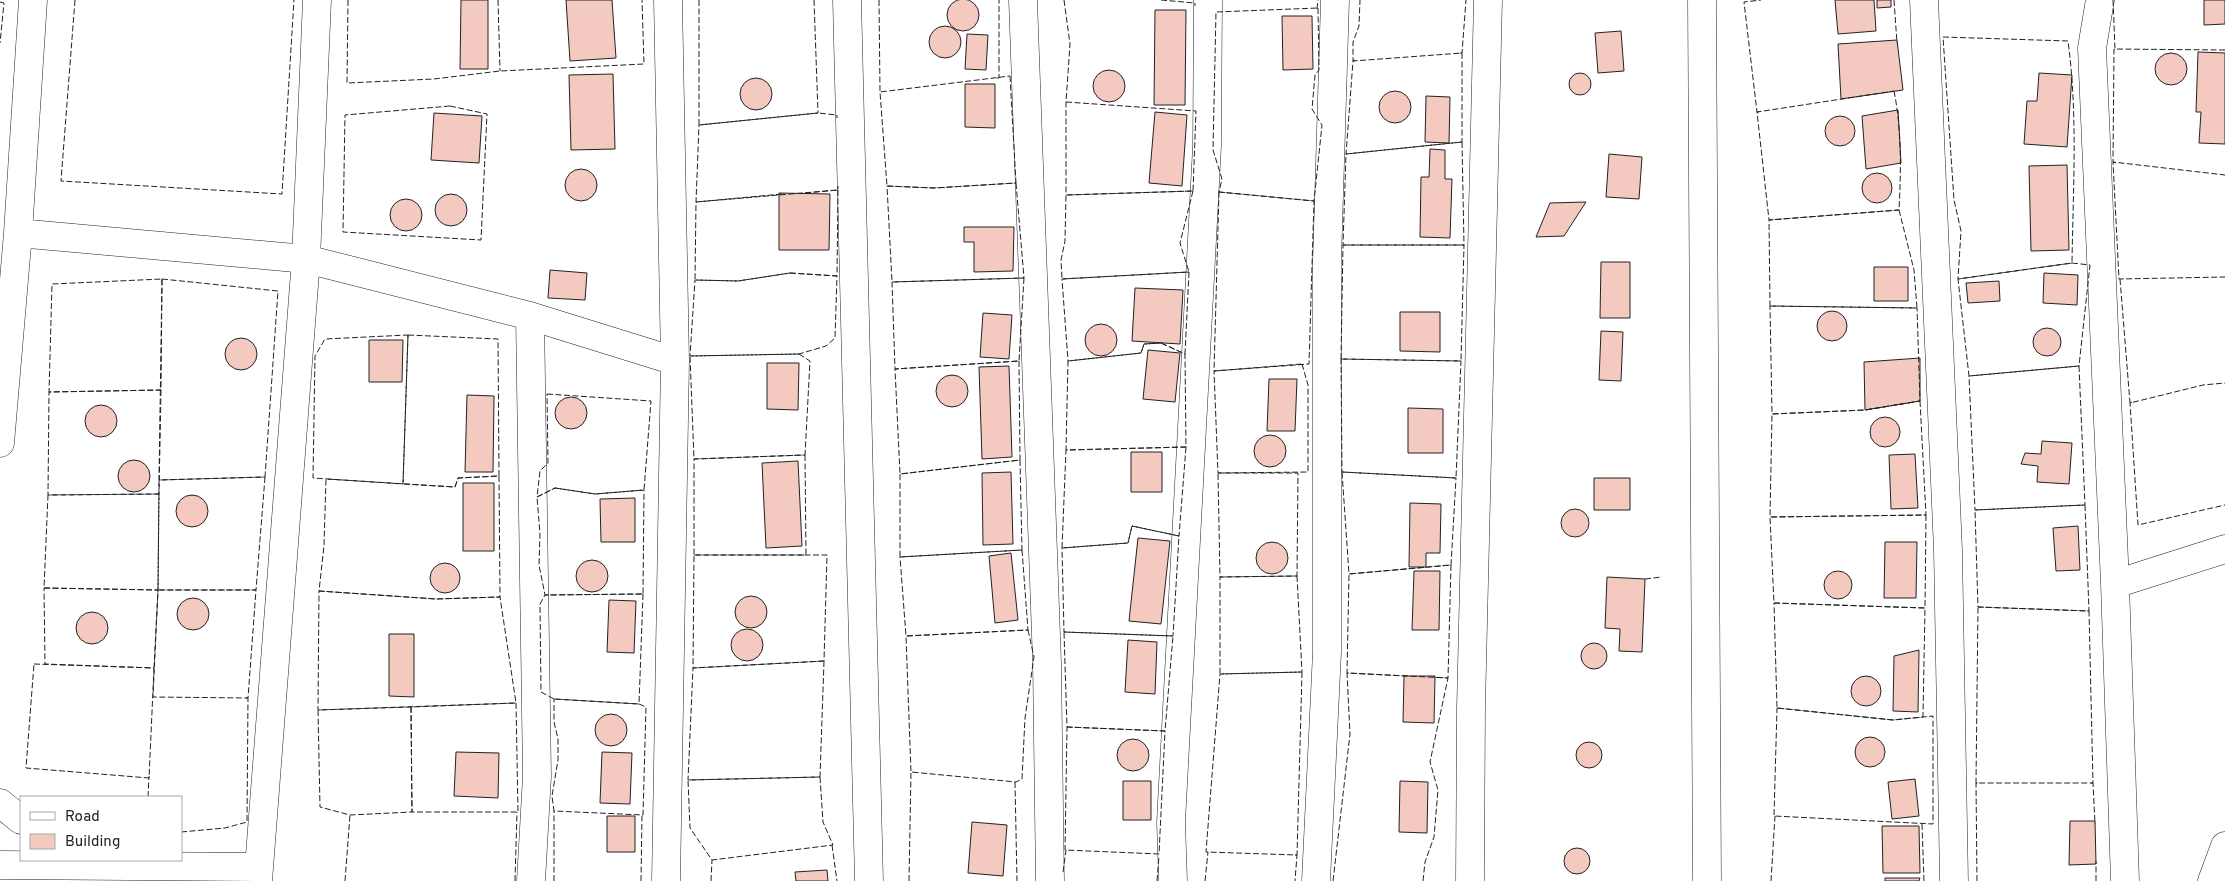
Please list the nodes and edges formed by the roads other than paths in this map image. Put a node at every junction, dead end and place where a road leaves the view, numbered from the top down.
1 (33, 0) edge
2 (317, 0) edge
3 (668, 0) edge
4 (847, 0) edge
5 (1023, 0) edge
6 (1208, 0) edge
7 (1335, 0) edge
8 (1488, 0) edge
9 (1702, 0) edge
10 (1924, 0) edge
11 (2100, 0) edge
12 (18, 233) junction
13 (306, 259) junction
14 (530, 316) junction
15 (675, 361) junction
16 (0, 443) edge
17 (2225, 549) edge
18 (2115, 584) junction
19 (0, 804) edge
20 (20, 819) edge
21 (2225, 846) edge
22 (78, 863) edge
23 (0, 865) edge
24 (258, 874) edge
25 (531, 881) edge
26 (666, 881) edge
27 (869, 881) edge
28 (1050, 881) edge
29 (1173, 881) edge
30 (1316, 881) edge
31 (1470, 881) edge
32 (1706, 881) edge
33 (1954, 881) edge
34 (2125, 881) edge
35 (2212, 881) edge

1 - 12 street
2 - 13 street
3 - 15 street
4 - 27 street
5 - 28 street
6 - 29 street
7 - 30 street
8 - 31 street
9 - 32 street
10 - 33 street
11 - 18 street
12 - 13 street
12 - 16 street
13 - 14 street
13 - 24 street
14 - 15 street
14 - 25 street
15 - 26 street
17 - 18 street
18 - 34 street
19 - 20 street
21 - 35 street
22 - 23 street
22 - 24 street

